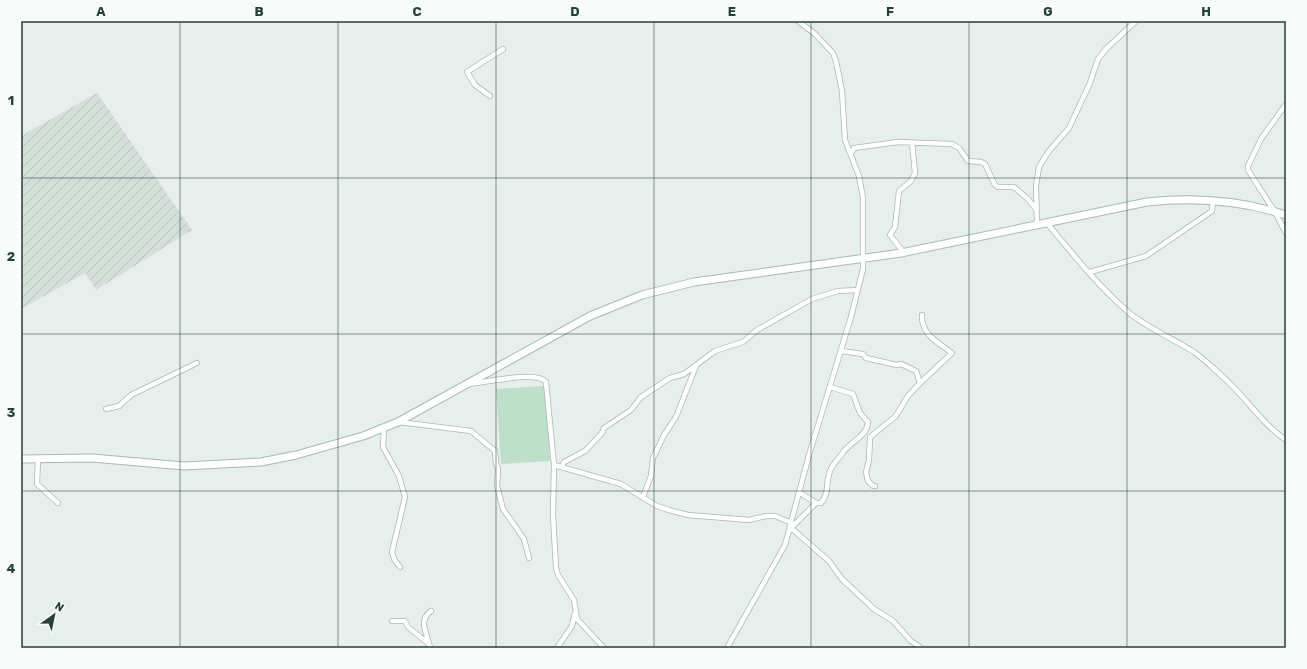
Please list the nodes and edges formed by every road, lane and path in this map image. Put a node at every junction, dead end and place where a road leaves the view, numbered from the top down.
1 (798, 21) edge
2 (1136, 21) edge
3 (503, 49) dead end
4 (490, 96) dead end
5 (1286, 104) edge
6 (912, 143) junction
7 (851, 154) junction
8 (1213, 200) junction
9 (1036, 209) junction
10 (1275, 212) junction
11 (1286, 215) edge
12 (1047, 223) junction
13 (1037, 225) junction
14 (1286, 233) edge
15 (904, 252) junction
16 (863, 258) junction
17 (1090, 272) junction
18 (858, 290) junction
19 (922, 315) dead end
20 (841, 351) junction
21 (197, 362) dead end
22 (696, 366) junction
23 (920, 383) junction
24 (466, 384) junction
25 (830, 387) junction
26 (106, 409) dead end
27 (398, 422) junction
28 (384, 427) junction
29 (1286, 440) edge
30 (38, 458) junction
31 (21, 459) edge
32 (554, 465) junction
33 (562, 466) junction
34 (875, 486) dead end
35 (799, 492) junction
36 (643, 497) junction
37 (58, 503) dead end
38 (816, 503) junction
39 (791, 525) junction
40 (528, 558) dead end
41 (400, 567) dead end
42 (431, 611) dead end
43 (575, 611) junction
44 (392, 621) dead end
45 (429, 646) edge
46 (920, 647) dead end
47 (557, 648) edge
48 (604, 648) edge
49 (727, 648) edge

1 - 7 street
2 - 9 street
3 - 4 street
5 - 10 street
6 - 7 street
6 - 9 street
6 - 15 street
7 - 16 street
8 - 10 main road
8 - 12 main road
8 - 17 street
9 - 13 street
10 - 11 main road
10 - 14 street
12 - 13 main road
12 - 17 street
13 - 15 main road
15 - 16 main road
16 - 18 street
16 - 24 main road
17 - 29 street
18 - 20 street
18 - 22 street
19 - 23 street
20 - 23 street
20 - 25 street
21 - 26 street
22 - 33 street
22 - 36 street
23 - 34 street
24 - 27 main road
24 - 32 street
25 - 35 street
25 - 38 street
27 - 28 main road
27 - 40 street
28 - 30 main road
28 - 41 street
30 - 31 main road
30 - 37 street
32 - 33 street
32 - 43 street
33 - 36 street
35 - 38 street
35 - 39 street
36 - 39 street
38 - 39 street
39 - 46 street
39 - 49 street
42 - 45 street
43 - 47 street
43 - 48 street
44 - 45 street

